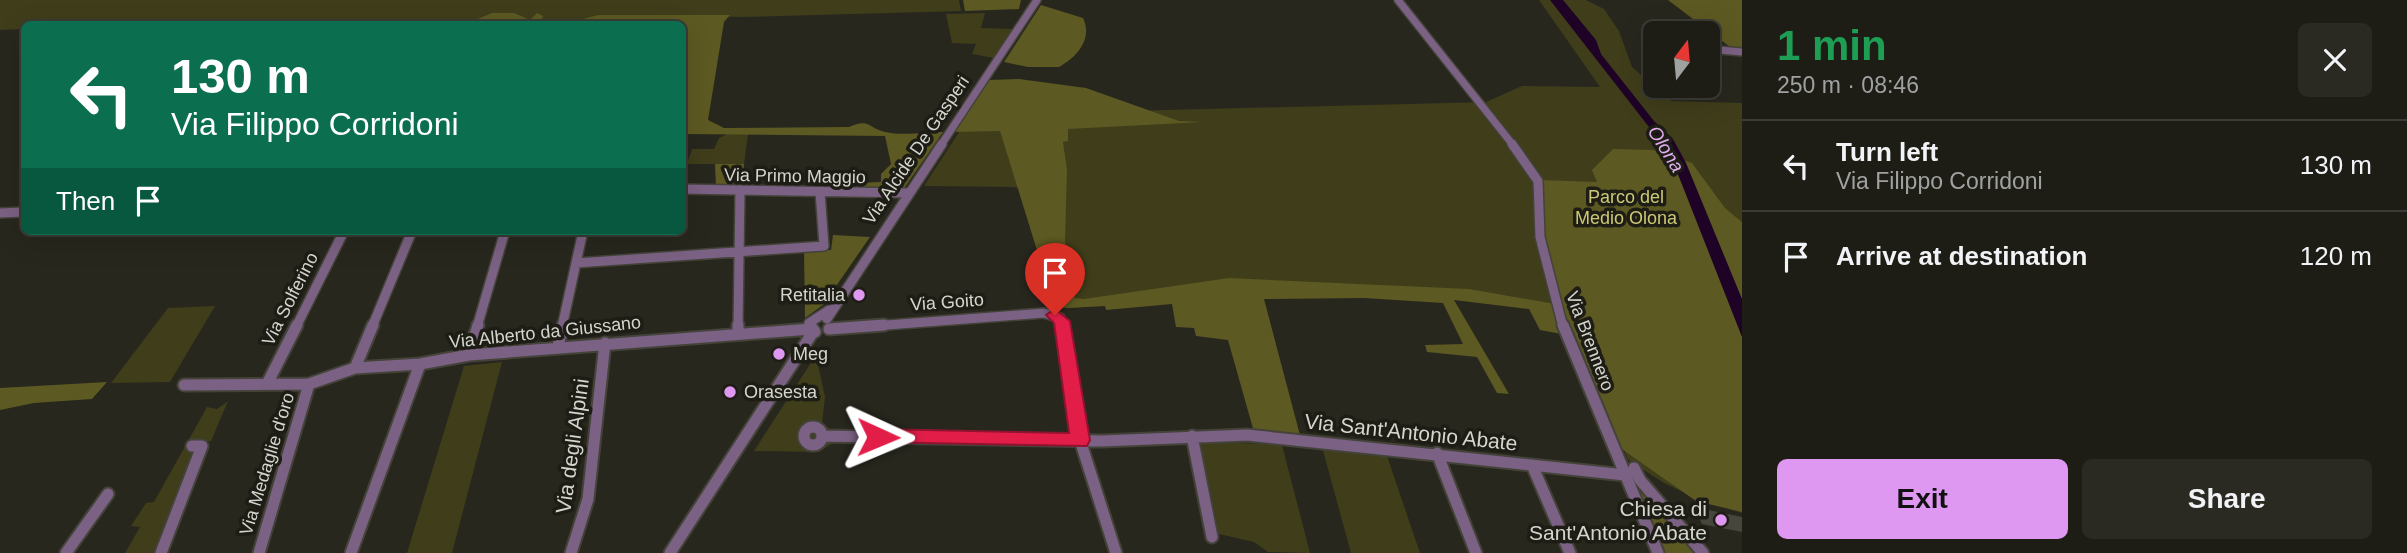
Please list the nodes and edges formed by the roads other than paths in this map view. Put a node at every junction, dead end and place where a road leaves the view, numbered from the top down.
1 (1037, 0) edge
2 (1398, 0) edge
3 (1720, 51) edge
4 (1742, 52) edge
5 (686, 189) edge
6 (740, 190) junction
7 (820, 192) junction
8 (908, 193) junction
9 (21, 212) edge
10 (0, 213) edge
11 (342, 235) edge
12 (410, 235) edge
13 (504, 235) edge
14 (582, 235) edge
15 (739, 252) junction
16 (576, 263) junction
17 (820, 325) junction
18 (738, 332) junction
19 (605, 343) junction
20 (558, 346) junction
21 (469, 355) junction
22 (420, 364) junction
23 (355, 368) junction
24 (267, 384) junction
25 (309, 384) junction
26 (184, 385) dead end
27 (823, 436) dead end
28 (1192, 436) junction
29 (1080, 440) junction
30 (192, 446) dead end
31 (1437, 453) junction
32 (1532, 464) junction
33 (1629, 472) junction
34 (108, 494) dead end
35 (1212, 537) dead end
36 (66, 553) edge
37 (161, 553) edge
38 (258, 553) edge
39 (351, 553) edge
40 (571, 553) edge
41 (670, 553) edge
42 (1116, 553) edge
43 (1476, 553) edge
44 (1570, 553) edge
45 (1658, 553) edge
46 (1703, 553) edge

1 - 8 street, Via Alcide De Gasperi
2 - 33 street, Via Brennero
3 - 4 street
5 - 6 street, Via Primo Maggio
6 - 7 street, Via Primo Maggio
6 - 15 street
7 - 8 street, Via Primo Maggio
7 - 15 street
8 - 17 street, Via Alcide De Gasperi
9 - 10 street
11 - 24 street, Via Solferino
12 - 23 street
13 - 21 street
14 - 16 street
15 - 16 street
15 - 18 street
16 - 20 street
17 - 18 street, Via Alberto da Giussano
17 - 29 street, Via Goito
17 - 41 street, Via Alcide De Gasperi
18 - 19 street, Via Alberto da Giussano
19 - 20 street, Via Alberto da Giussano
19 - 40 street, Via degli Alpini
20 - 21 street, Via Alberto da Giussano
21 - 22 street, Via Alberto da Giussano
22 - 23 street, Via Alberto da Giussano
22 - 39 street
23 - 25 street, Via Alberto da Giussano
24 - 25 street, Via Medaglie d'oro
24 - 26 street, Via Medaglie d'oro
25 - 38 street, Via Medaglie d'oro
27 - 29 street, Via Sant'Antonio Abate
28 - 29 street, Via Sant'Antonio Abate
28 - 31 street, Via Sant'Antonio Abate
28 - 35 street
29 - 42 street
30 - 37 street
31 - 32 street, Via Sant'Antonio Abate
31 - 43 street
32 - 33 street, Via Sant'Antonio Abate
32 - 44 street
33 - 45 street, Via Brennero
33 - 46 street
34 - 36 street

